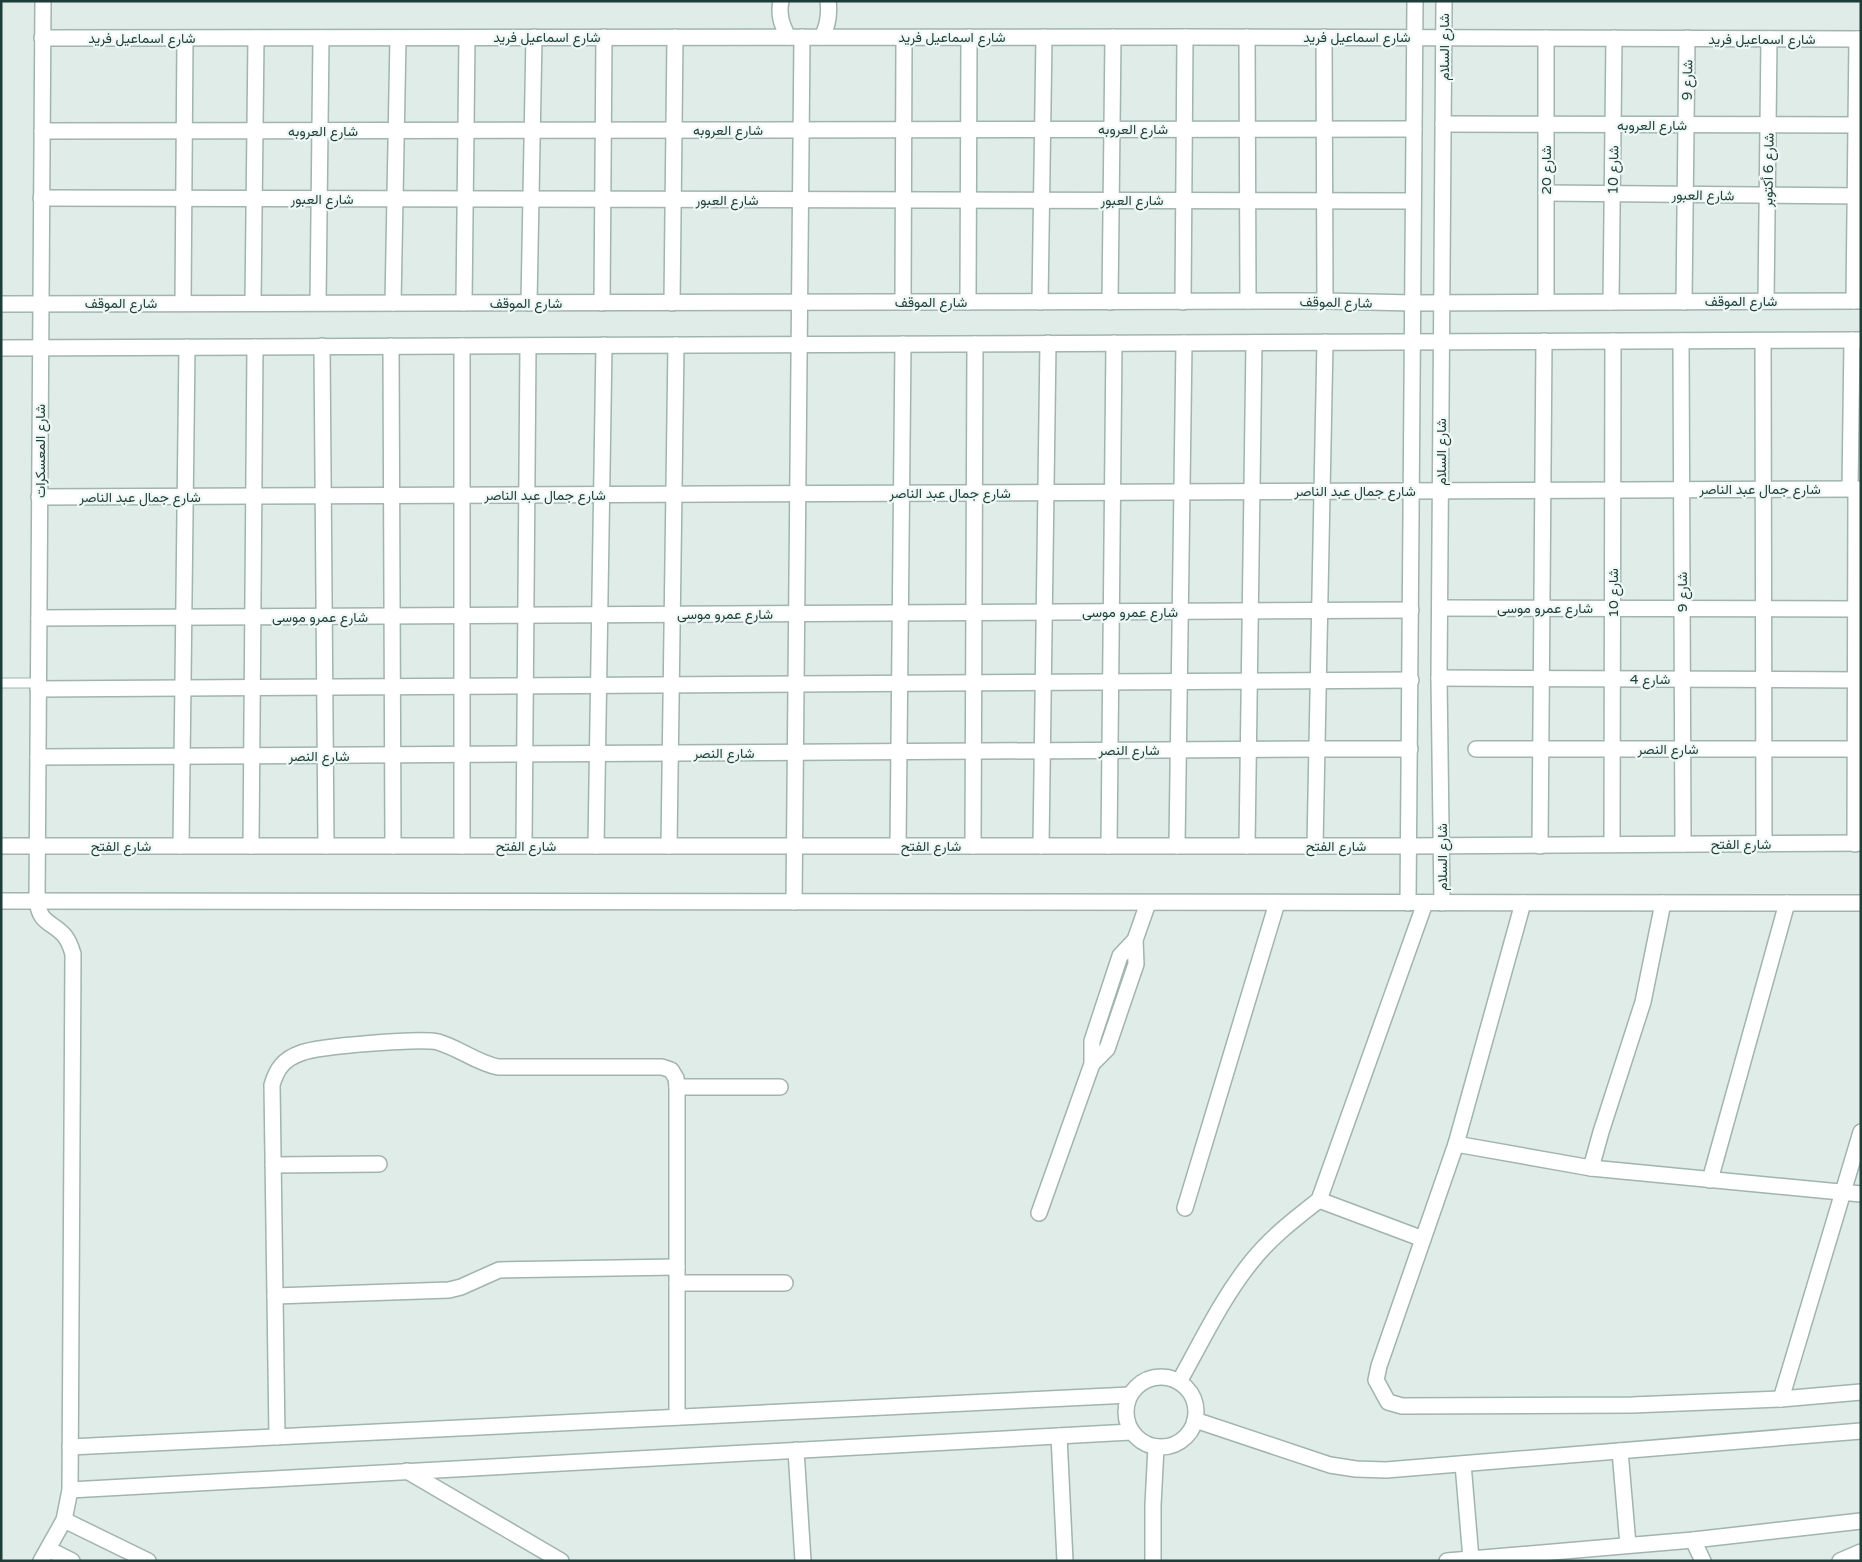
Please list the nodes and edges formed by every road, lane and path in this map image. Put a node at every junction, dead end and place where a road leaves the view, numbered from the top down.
1 (43, 1) edge
2 (781, 1) edge
3 (828, 1) edge
4 (1415, 1) edge
5 (1444, 1) edge
6 (534, 37) junction
7 (604, 37) junction
8 (675, 37) junction
9 (795, 37) junction
10 (822, 37) junction
11 (969, 37) junction
12 (1044, 37) junction
13 (1113, 37) junction
14 (1185, 37) junction
15 (1247, 37) junction
16 (1324, 37) junction
17 (1414, 37) junction
18 (42, 38) junction
19 (185, 38) junction
20 (256, 38) junction
21 (321, 38) junction
22 (398, 38) junction
23 (467, 38) junction
24 (904, 38) junction
25 (1444, 38) junction
26 (1546, 38) junction
27 (1614, 38) junction
28 (1687, 38) junction
29 (1769, 39) junction
30 (1859, 39) edge
31 (1443, 124) junction
32 (1546, 124) junction
33 (1613, 125) junction
34 (1686, 125) junction
35 (1768, 125) junction
36 (1858, 126) edge
37 (1112, 129) junction
38 (1184, 129) junction
39 (1248, 129) junction
40 (1325, 129) junction
41 (1414, 129) junction
42 (532, 130) junction
43 (603, 130) junction
44 (674, 130) junction
45 (801, 130) junction
46 (904, 130) junction
47 (969, 130) junction
48 (1042, 130) junction
49 (42, 131) junction
50 (184, 131) junction
51 (255, 131) junction
52 (320, 131) junction
53 (396, 131) junction
54 (466, 131) junction
55 (1546, 193) junction
56 (1612, 194) junction
57 (1685, 195) junction
58 (1768, 196) junction
59 (1858, 196) edge
60 (41, 198) junction
61 (184, 198) junction
62 (254, 199) junction
63 (319, 199) junction
64 (395, 199) junction
65 (466, 199) junction
66 (531, 199) junction
67 (603, 200) junction
68 (674, 200) junction
69 (800, 200) junction
70 (904, 200) junction
71 (969, 200) junction
72 (1041, 200) junction
73 (1111, 200) junction
74 (1184, 200) junction
75 (1248, 200) junction
76 (1325, 201) junction
77 (1413, 201) junction
78 (1858, 300) edge
79 (1248, 301) junction
80 (1325, 301) junction
81 (1766, 301) junction
82 (672, 302) junction
83 (799, 302) junction
84 (903, 302) junction
85 (968, 302) junction
86 (1040, 302) junction
87 (1110, 302) junction
88 (1183, 302) junction
89 (1546, 302) junction
90 (1611, 302) junction
91 (1684, 302) junction
92 (41, 303) junction
93 (183, 303) junction
94 (253, 303) junction
95 (318, 303) junction
96 (393, 303) junction
97 (464, 303) junction
98 (529, 303) junction
99 (602, 303) junction
100 (1413, 303) junction
101 (1442, 303) junction
102 (1, 304) edge
103 (1856, 340) edge
104 (1544, 341) junction
105 (1614, 341) junction
106 (1681, 341) junction
107 (1763, 341) junction
108 (1325, 342) junction
109 (1413, 342) junction
110 (1442, 342) junction
111 (1048, 343) junction
112 (1114, 343) junction
113 (1184, 343) junction
114 (1254, 343) junction
115 (799, 344) junction
116 (903, 344) junction
117 (975, 344) junction
118 (604, 345) junction
119 (676, 345) junction
120 (322, 346) junction
121 (391, 346) junction
122 (462, 346) junction
123 (528, 346) junction
124 (186, 347) junction
125 (254, 347) junction
126 (1, 348) edge
127 (40, 348) junction
128 (1764, 489) junction
129 (1856, 489) edge
130 (1542, 490) junction
131 (1613, 490) junction
132 (1682, 490) junction
133 (1322, 491) junction
134 (1412, 491) junction
135 (1440, 491) junction
136 (1113, 492) junction
137 (1182, 492) junction
138 (1252, 492) junction
139 (901, 493) junction
140 (975, 493) junction
141 (1046, 493) junction
142 (674, 494) junction
143 (798, 494) junction
144 (462, 495) junction
145 (527, 495) junction
146 (601, 495) junction
147 (185, 496) junction
148 (253, 496) junction
149 (323, 496) junction
150 (392, 496) junction
151 (40, 497) junction
152 (1440, 608) junction
153 (1542, 608) junction
154 (1682, 608) junction
155 (1613, 609) junction
156 (1764, 609) junction
157 (1858, 609) edge
158 (1320, 610) junction
159 (1411, 610) junction
160 (1180, 611) junction
161 (1250, 611) junction
162 (1044, 612) junction
163 (1111, 612) junction
164 (900, 613) junction
165 (974, 613) junction
166 (672, 614) junction
167 (797, 614) junction
168 (526, 615) junction
169 (600, 615) junction
170 (324, 616) junction
171 (392, 616) junction
172 (462, 616) junction
173 (183, 617) junction
174 (252, 617) junction
175 (39, 618) junction
176 (1439, 678) junction
177 (1541, 678) junction
178 (1612, 679) junction
179 (1683, 679) junction
180 (1764, 679) junction
181 (1411, 680) junction
182 (1858, 680) edge
183 (1249, 681) junction
184 (1318, 681) junction
185 (1111, 682) junction
186 (1180, 682) junction
187 (1, 683) edge
188 (974, 683) junction
189 (1043, 683) junction
190 (796, 684) junction
191 (900, 684) junction
192 (671, 685) junction
193 (38, 686) junction
194 (462, 686) junction
195 (525, 686) junction
196 (599, 686) junction
197 (325, 687) junction
198 (392, 687) junction
199 (183, 688) junction
200 (252, 688) junction
201 (1317, 748) junction
202 (1248, 749) junction
203 (1612, 749) junction
204 (1683, 749) junction
205 (1764, 749) junction
206 (1858, 749) edge
207 (1042, 750) junction
208 (1110, 750) junction
209 (1179, 750) junction
210 (1410, 750) junction
211 (1476, 750) dead end
212 (1541, 750) junction
213 (974, 751) junction
214 (795, 752) junction
215 (899, 752) junction
216 (598, 753) junction
217 (671, 753) junction
218 (462, 754) junction
219 (525, 754) junction
220 (393, 755) junction
221 (182, 756) junction
222 (251, 756) junction
223 (325, 756) junction
224 (38, 757) junction
225 (1858, 843) edge
226 (1612, 844) junction
227 (1683, 844) junction
228 (1764, 844) junction
229 (1, 846) edge
230 (37, 846) junction
231 (181, 846) junction
232 (251, 846) junction
233 (326, 846) junction
234 (393, 846) junction
235 (462, 846) junction
236 (524, 846) junction
237 (596, 846) junction
238 (670, 846) junction
239 (794, 846) junction
240 (898, 846) junction
241 (973, 846) junction
242 (1040, 846) junction
243 (1109, 846) junction
244 (1177, 846) junction
245 (1247, 846) junction
246 (1315, 846) junction
247 (1410, 846) junction
248 (1442, 846) junction
249 (1540, 846) junction
250 (1, 901) edge
251 (37, 901) junction
252 (794, 902) junction
253 (1148, 903) junction
254 (1277, 903) junction
255 (1408, 903) junction
256 (1425, 903) junction
257 (1442, 903) junction
258 (1523, 903) junction
259 (1663, 903) junction
260 (1786, 903) junction
261 (1861, 903) edge
262 (677, 1087) junction
263 (780, 1087) dead end
264 (1861, 1132) edge
265 (1456, 1144) junction
266 (379, 1164) dead end
267 (273, 1165) junction
268 (1591, 1168) junction
269 (1710, 1180) junction
270 (1843, 1193) junction
271 (1861, 1194) edge
272 (1319, 1200) junction
273 (1185, 1208) dead end
274 (1039, 1213) dead end
275 (1423, 1240) junction
276 (677, 1267) junction
277 (677, 1283) junction
278 (785, 1284) dead end
279 (275, 1296) junction
280 (1179, 1382) junction
281 (1861, 1392) edge
282 (1130, 1395) junction
283 (1782, 1398) junction
284 (677, 1417) junction
285 (1195, 1420) junction
286 (1861, 1430) edge
287 (1132, 1432) junction
288 (1059, 1436) junction
289 (277, 1437) junction
290 (70, 1447) junction
291 (1156, 1447) junction
292 (796, 1450) junction
293 (1620, 1451) junction
294 (1464, 1464) junction
295 (407, 1472) junction
296 (70, 1490) junction
297 (64, 1520) junction
298 (1861, 1521) edge
299 (1693, 1540) junction
300 (1628, 1545) junction
301 (1861, 1552) edge
302 (45, 1555) edge
303 (1471, 1559) junction
304 (72, 1561) edge
305 (148, 1561) edge
306 (561, 1561) edge
307 (803, 1561) edge
308 (1064, 1561) edge
309 (1153, 1561) edge
310 (1447, 1561) edge
311 (1703, 1561) edge
312 (1840, 1561) edge

1 - 18 street, شارع المعسكرات
2 - 9 street
3 - 10 street
4 - 17 street, شارع السلام
5 - 25 street, شارع السلام
6 - 7 street, شارع اسماعيل فريد
6 - 23 street, شارع اسماعيل فريد
6 - 42 street
7 - 8 street, شارع اسماعيل فريد
7 - 43 street
8 - 9 street, شارع اسماعيل فريد
8 - 44 street
9 - 10 street, شارع اسماعيل فريد
9 - 45 street
10 - 24 street, شارع اسماعيل فريد
11 - 12 street, شارع اسماعيل فريد
11 - 24 street, شارع اسماعيل فريد
11 - 47 street
12 - 13 street, شارع اسماعيل فريد
12 - 48 street
13 - 14 street, شارع اسماعيل فريد
13 - 37 street
14 - 15 street, شارع اسماعيل فريد
14 - 38 street
15 - 16 street, شارع اسماعيل فريد
15 - 39 street
16 - 17 street, شارع اسماعيل فريد
16 - 40 street
17 - 25 street, شارع اسماعيل فريد
17 - 41 street, شارع السلام
18 - 19 street, شارع اسماعيل فريد
18 - 49 street, شارع المعسكرات
19 - 20 street, شارع اسماعيل فريد
19 - 50 street
20 - 21 street, شارع اسماعيل فريد
20 - 51 street
21 - 22 street, شارع اسماعيل فريد
21 - 52 street
22 - 23 street, شارع اسماعيل فريد
22 - 53 street
23 - 54 street
24 - 46 street
25 - 26 street, شارع اسماعيل فريد
25 - 31 street, شارع السلام
26 - 27 street, شارع اسماعيل فريد
26 - 32 street, شارع 20
27 - 28 street, شارع اسماعيل فريد
27 - 33 street, شارع 10
28 - 29 street, شارع اسماعيل فريد
28 - 34 street, شارع 9
29 - 30 street, شارع اسماعيل فريد
29 - 35 street, شارع 6 أكتوبر
30 - 36 street
31 - 32 street, شارع العروبه
31 - 101 street, شارع السلام
32 - 33 street, شارع العروبه
32 - 55 street, شارع 20
33 - 34 street, شارع العروبه
33 - 56 street, شارع 10
34 - 35 street, شارع العروبه
34 - 57 street, شارع 9
35 - 36 street, شارع العروبه
35 - 58 street, شارع 6 أكتوبر
36 - 59 street
37 - 38 street, شارع العروبه
37 - 48 street, شارع العروبه
37 - 73 street
38 - 39 street, شارع العروبه
38 - 74 street
39 - 40 street, شارع العروبه
39 - 75 street
40 - 41 street, شارع العروبه
40 - 76 street
41 - 77 street, شارع السلام
42 - 43 street, شارع العروبه
42 - 54 street, شارع العروبه
42 - 66 street
43 - 44 street, شارع العروبه
43 - 67 street
44 - 45 street, شارع العروبه
44 - 68 street
45 - 46 street, شارع العروبه
45 - 69 street
46 - 47 street, شارع العروبه
46 - 70 street
47 - 48 street, شارع العروبه
47 - 71 street
48 - 72 street
49 - 50 street, شارع العروبه
49 - 60 street, شارع المعسكرات
50 - 51 street, شارع العروبه
50 - 61 street
51 - 52 street, شارع العروبه
51 - 62 street
52 - 53 street, شارع العروبه
52 - 63 street
53 - 54 street, شارع العروبه
53 - 64 street
54 - 65 street
55 - 56 street, شارع العبور
55 - 89 street, شارع 20
56 - 57 street, شارع العبور
56 - 90 street, شارع 10
57 - 58 street, شارع العبور
57 - 91 street, شارع 9
58 - 59 street, شارع العبور
58 - 81 street, شارع 6 أكتوبر
59 - 78 street
60 - 61 street, شارع العبور
60 - 92 street, شارع المعسكرات
61 - 62 street, شارع العبور
61 - 93 street
62 - 63 street, شارع العبور
62 - 94 street
63 - 64 street, شارع العبور
63 - 95 street
64 - 65 street, شارع العبور
64 - 96 street
65 - 66 street, شارع العبور
65 - 97 street
66 - 67 street, شارع العبور
66 - 98 street
67 - 68 street, شارع العبور
67 - 99 street
68 - 69 street, شارع العبور
68 - 82 street
69 - 70 street, شارع العبور
69 - 83 street
70 - 71 street, شارع العبور
70 - 84 street
71 - 72 street, شارع العبور
71 - 85 street
72 - 73 street, شارع العبور
72 - 86 street
73 - 74 street, شارع العبور
73 - 87 street
74 - 75 street, شارع العبور
74 - 88 street
75 - 76 street, شارع العبور
75 - 79 street
76 - 77 street, شارع العبور
76 - 80 street
77 - 100 street, شارع السلام
78 - 81 street, شارع الموقف
79 - 80 street, شارع الموقف
79 - 88 street, شارع الموقف
80 - 100 street, شارع الموقف
81 - 91 street, شارع الموقف
82 - 83 street, شارع الموقف
82 - 99 street, شارع الموقف
83 - 84 street, شارع الموقف
83 - 115 street
84 - 85 street, شارع الموقف
85 - 86 street, شارع الموقف
86 - 87 street, شارع الموقف
87 - 88 street, شارع الموقف
89 - 90 street, شارع الموقف
89 - 101 street, شارع الموقف
90 - 91 street, شارع الموقف
92 - 93 street, شارع الموقف
92 - 102 street, شارع الموقف
92 - 127 street, شارع المعسكرات
93 - 94 street, شارع الموقف
94 - 95 street, شارع الموقف
95 - 96 street, شارع الموقف
96 - 97 street, شارع الموقف
97 - 98 street, شارع الموقف
98 - 99 street, شارع الموقف
100 - 101 street, شارع الموقف
100 - 109 street, شارع السلام
101 - 110 street, شارع السلام
103 - 107 street
103 - 129 street
104 - 105 street
104 - 110 street
104 - 130 street
105 - 106 street
105 - 131 street, شارع 10
106 - 107 street
106 - 132 street, شارع 9
107 - 128 street
108 - 109 street
108 - 114 street
108 - 133 street
109 - 110 street
109 - 134 street, شارع السلام
110 - 135 street, شارع السلام
111 - 112 street
111 - 117 street
111 - 141 street
112 - 113 street
112 - 136 street
113 - 114 street
113 - 137 street
114 - 138 street
115 - 116 street
115 - 119 street
115 - 143 street
116 - 117 street
116 - 139 street
117 - 140 street
118 - 119 street
118 - 123 street
118 - 146 street
119 - 142 street
120 - 121 street
120 - 125 street
120 - 149 street
121 - 122 street
121 - 150 street
122 - 123 street
122 - 144 street
123 - 145 street
124 - 125 street
124 - 127 street
124 - 147 street
125 - 148 street
126 - 127 street
127 - 151 street, شارع المعسكرات
128 - 129 street, شارع جمال عبد الناصر
128 - 132 street, شارع جمال عبد الناصر
128 - 156 street
129 - 157 street
130 - 131 street, شارع جمال عبد الناصر
130 - 135 street, شارع جمال عبد الناصر
130 - 153 street
131 - 132 street, شارع جمال عبد الناصر
131 - 155 street, شارع 10
132 - 154 street, شارع 9
133 - 134 street, شارع جمال عبد الناصر
133 - 138 street, شارع جمال عبد الناصر
133 - 158 street
134 - 135 street, شارع جمال عبد الناصر
134 - 159 street, شارع السلام
135 - 152 street, شارع السلام
136 - 137 street, شارع جمال عبد الناصر
136 - 141 street, شارع جمال عبد الناصر
136 - 163 street
137 - 138 street, شارع جمال عبد الناصر
137 - 160 street
138 - 161 street
139 - 140 street, شارع جمال عبد الناصر
139 - 143 street, شارع جمال عبد الناصر
139 - 164 street
140 - 141 street, شارع جمال عبد الناصر
140 - 165 street
141 - 162 street
142 - 143 street, شارع جمال عبد الناصر
142 - 146 street, شارع جمال عبد الناصر
142 - 166 street
143 - 167 street
144 - 145 street, شارع جمال عبد الناصر
144 - 150 street, شارع جمال عبد الناصر
144 - 172 street
145 - 146 street, شارع جمال عبد الناصر
145 - 168 street
146 - 169 street
147 - 148 street, شارع جمال عبد الناصر
147 - 151 street, شارع جمال عبد الناصر
147 - 173 street
148 - 149 street, شارع جمال عبد الناصر
148 - 174 street
149 - 150 street, شارع جمال عبد الناصر
149 - 170 street
150 - 171 street
151 - 175 street, شارع المعسكرات
152 - 153 street, شارع عمرو موسى
152 - 176 street, شارع السلام
153 - 155 street, شارع عمرو موسى
153 - 177 street
154 - 155 street, شارع عمرو موسى
154 - 156 street, شارع عمرو موسى
154 - 179 street, شارع 9
155 - 178 street, شارع 10
156 - 157 street, شارع عمرو موسى
156 - 180 street
157 - 182 street
158 - 159 street, شارع عمرو موسى
158 - 161 street, شارع عمرو موسى
158 - 184 street
159 - 181 street, شارع السلام
160 - 161 street, شارع عمرو موسى
160 - 163 street, شارع عمرو موسى
160 - 186 street
161 - 183 street
162 - 163 street, شارع عمرو موسى
162 - 165 street, شارع عمرو موسى
162 - 189 street
163 - 185 street
164 - 165 street, شارع عمرو موسى
164 - 167 street, شارع عمرو موسى
164 - 191 street
165 - 188 street
166 - 167 street, شارع عمرو موسى
166 - 169 street, شارع عمرو موسى
166 - 192 street
167 - 190 street
168 - 169 street, شارع عمرو موسى
168 - 172 street, شارع عمرو موسى
168 - 195 street
169 - 196 street
170 - 171 street, شارع عمرو موسى
170 - 174 street, شارع عمرو موسى
170 - 197 street
171 - 172 street, شارع عمرو موسى
171 - 198 street
172 - 194 street
173 - 174 street, شارع عمرو موسى
173 - 175 street, شارع عمرو موسى
173 - 199 street
174 - 200 street
175 - 193 street, شارع المعسكرات
176 - 177 street, شارع 4
176 - 248 street, شارع السلام
177 - 178 street, شارع 4
177 - 212 street
178 - 179 street, شارع 4
178 - 203 street, شارع 10
179 - 180 street, شارع 4
179 - 204 street, شارع 9
180 - 182 street, شارع 4
180 - 205 street
181 - 184 street
181 - 210 street, شارع السلام
182 - 206 street
183 - 184 street
183 - 186 street
183 - 202 street
184 - 201 street
185 - 186 street
185 - 189 street
185 - 208 street
186 - 209 street
187 - 193 lane
188 - 189 street
188 - 191 street
188 - 213 street
189 - 207 street
190 - 191 street
190 - 192 street
190 - 214 street
191 - 215 street
192 - 196 street
192 - 217 street
193 - 199 street
193 - 224 street, شارع المعسكرات
194 - 195 street
194 - 198 street
194 - 218 street
195 - 196 street
195 - 219 street
196 - 216 street
197 - 198 street
197 - 200 street
197 - 223 street
198 - 220 street
199 - 200 street
199 - 221 street
200 - 222 street
201 - 202 street, شارع النصر
201 - 210 street, شارع النصر
201 - 246 street
202 - 209 street, شارع النصر
202 - 245 street
203 - 204 street, شارع النصر
203 - 212 street, شارع النصر
203 - 226 street, شارع 10
204 - 205 street, شارع النصر
204 - 227 street, شارع 9
205 - 206 street, شارع النصر
205 - 228 street
206 - 225 street
207 - 208 street, شارع النصر
207 - 213 street, شارع النصر
207 - 242 street
208 - 209 street, شارع النصر
208 - 243 street
209 - 244 street
210 - 247 street, شارع السلام
211 - 212 street, شارع النصر
212 - 249 street
213 - 215 street, شارع النصر
213 - 241 street
214 - 215 street, شارع النصر
214 - 217 street, شارع النصر
214 - 239 street
215 - 240 street
216 - 217 street, شارع النصر
216 - 219 street, شارع النصر
216 - 237 street
217 - 238 street
218 - 219 street, شارع النصر
218 - 220 street, شارع النصر
218 - 235 street
219 - 236 street
220 - 223 street, شارع النصر
220 - 234 street
221 - 222 street, شارع النصر
221 - 224 street, شارع النصر
221 - 231 street
222 - 223 street, شارع النصر
222 - 232 street
223 - 233 street
224 - 230 street, شارع المعسكرات
225 - 228 street, شارع الفتح
226 - 227 street, شارع الفتح
226 - 249 street, شارع الفتح
227 - 228 street, شارع الفتح
229 - 230 street, شارع الفتح
230 - 231 street, شارع الفتح
230 - 251 street, شارع المعسكرات
231 - 232 street, شارع الفتح
232 - 233 street, شارع الفتح
233 - 234 street, شارع الفتح
234 - 235 street, شارع الفتح
235 - 236 street, شارع الفتح
236 - 237 street, شارع الفتح
237 - 238 street, شارع الفتح
238 - 239 street, شارع الفتح
239 - 240 street, شارع الفتح
239 - 252 street
240 - 241 street, شارع الفتح
241 - 242 street, شارع الفتح
242 - 243 street, شارع الفتح
243 - 244 street, شارع الفتح
244 - 245 street, شارع الفتح
245 - 246 street, شارع الفتح
246 - 247 street, شارع الفتح
247 - 248 street, شارع الفتح
247 - 255 street, شارع السلام
248 - 249 street, شارع الفتح
248 - 257 street, شارع السلام
250 - 251 street
251 - 252 street
251 - 290 street
252 - 253 street
253 - 254 street
253 - 274 street
254 - 255 street
254 - 273 street
255 - 256 street
256 - 257 street
256 - 272 street
257 - 258 street
258 - 259 street
258 - 265 street
259 - 260 street
259 - 268 street
260 - 261 street
260 - 269 street
262 - 263 street
262 - 267 street
262 - 276 street
264 - 270 street
265 - 268 street
265 - 275 street
266 - 267 street
267 - 279 street
268 - 269 street
269 - 270 street
270 - 271 street
270 - 283 street
272 - 275 street
272 - 280 street
275 - 283 street
276 - 277 street
276 - 279 street
277 - 278 street
277 - 284 street
279 - 289 street
280 - 282 street
280 - 285 street
281 - 283 street
282 - 284 street
282 - 287 street
284 - 289 street
285 - 291 street
285 - 294 street
286 - 293 street
287 - 288 street
287 - 291 street
288 - 292 street
288 - 308 street
289 - 290 street
290 - 296 street
291 - 309 street
292 - 295 street
292 - 307 street
293 - 294 street
293 - 300 street
294 - 303 street
295 - 296 street
295 - 306 street
296 - 297 street
297 - 302 street
297 - 305 street
298 - 299 street
299 - 300 street
299 - 311 street
300 - 303 street
301 - 312 street
302 - 304 street
303 - 310 street

